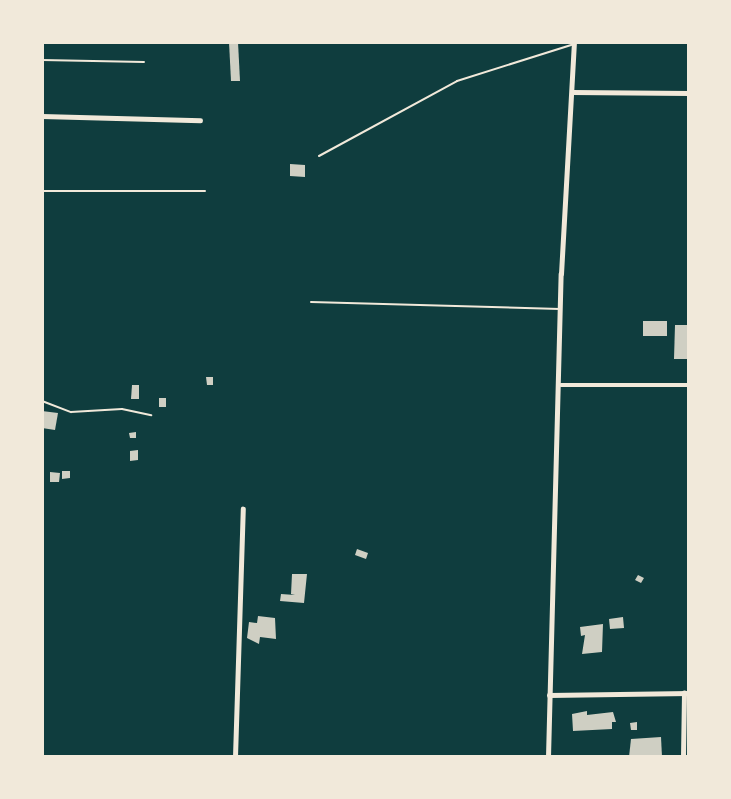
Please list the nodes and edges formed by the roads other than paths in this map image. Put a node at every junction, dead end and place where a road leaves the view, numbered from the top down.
1 (574, 43) edge
2 (42, 60) edge
3 (144, 62) dead end
4 (572, 92) junction
5 (689, 93) edge
6 (42, 116) edge
7 (200, 120) dead end
8 (320, 156) dead end
9 (42, 190) edge
10 (204, 191) dead end
11 (311, 302) dead end
12 (562, 309) junction
13 (561, 385) junction
14 (689, 385) edge
15 (42, 400) edge
16 (151, 415) dead end
17 (243, 509) dead end
18 (686, 693) edge
19 (549, 695) junction
20 (235, 757) edge
21 (548, 757) edge
22 (683, 757) edge

1 - 4 street
1 - 8 lane
2 - 3 lane
4 - 5 street
4 - 12 street
6 - 7 street
9 - 10 lane
11 - 12 lane
12 - 13 street
13 - 14 street
13 - 19 street
15 - 16 lane
17 - 20 street
18 - 19 street
18 - 22 street
19 - 21 street

